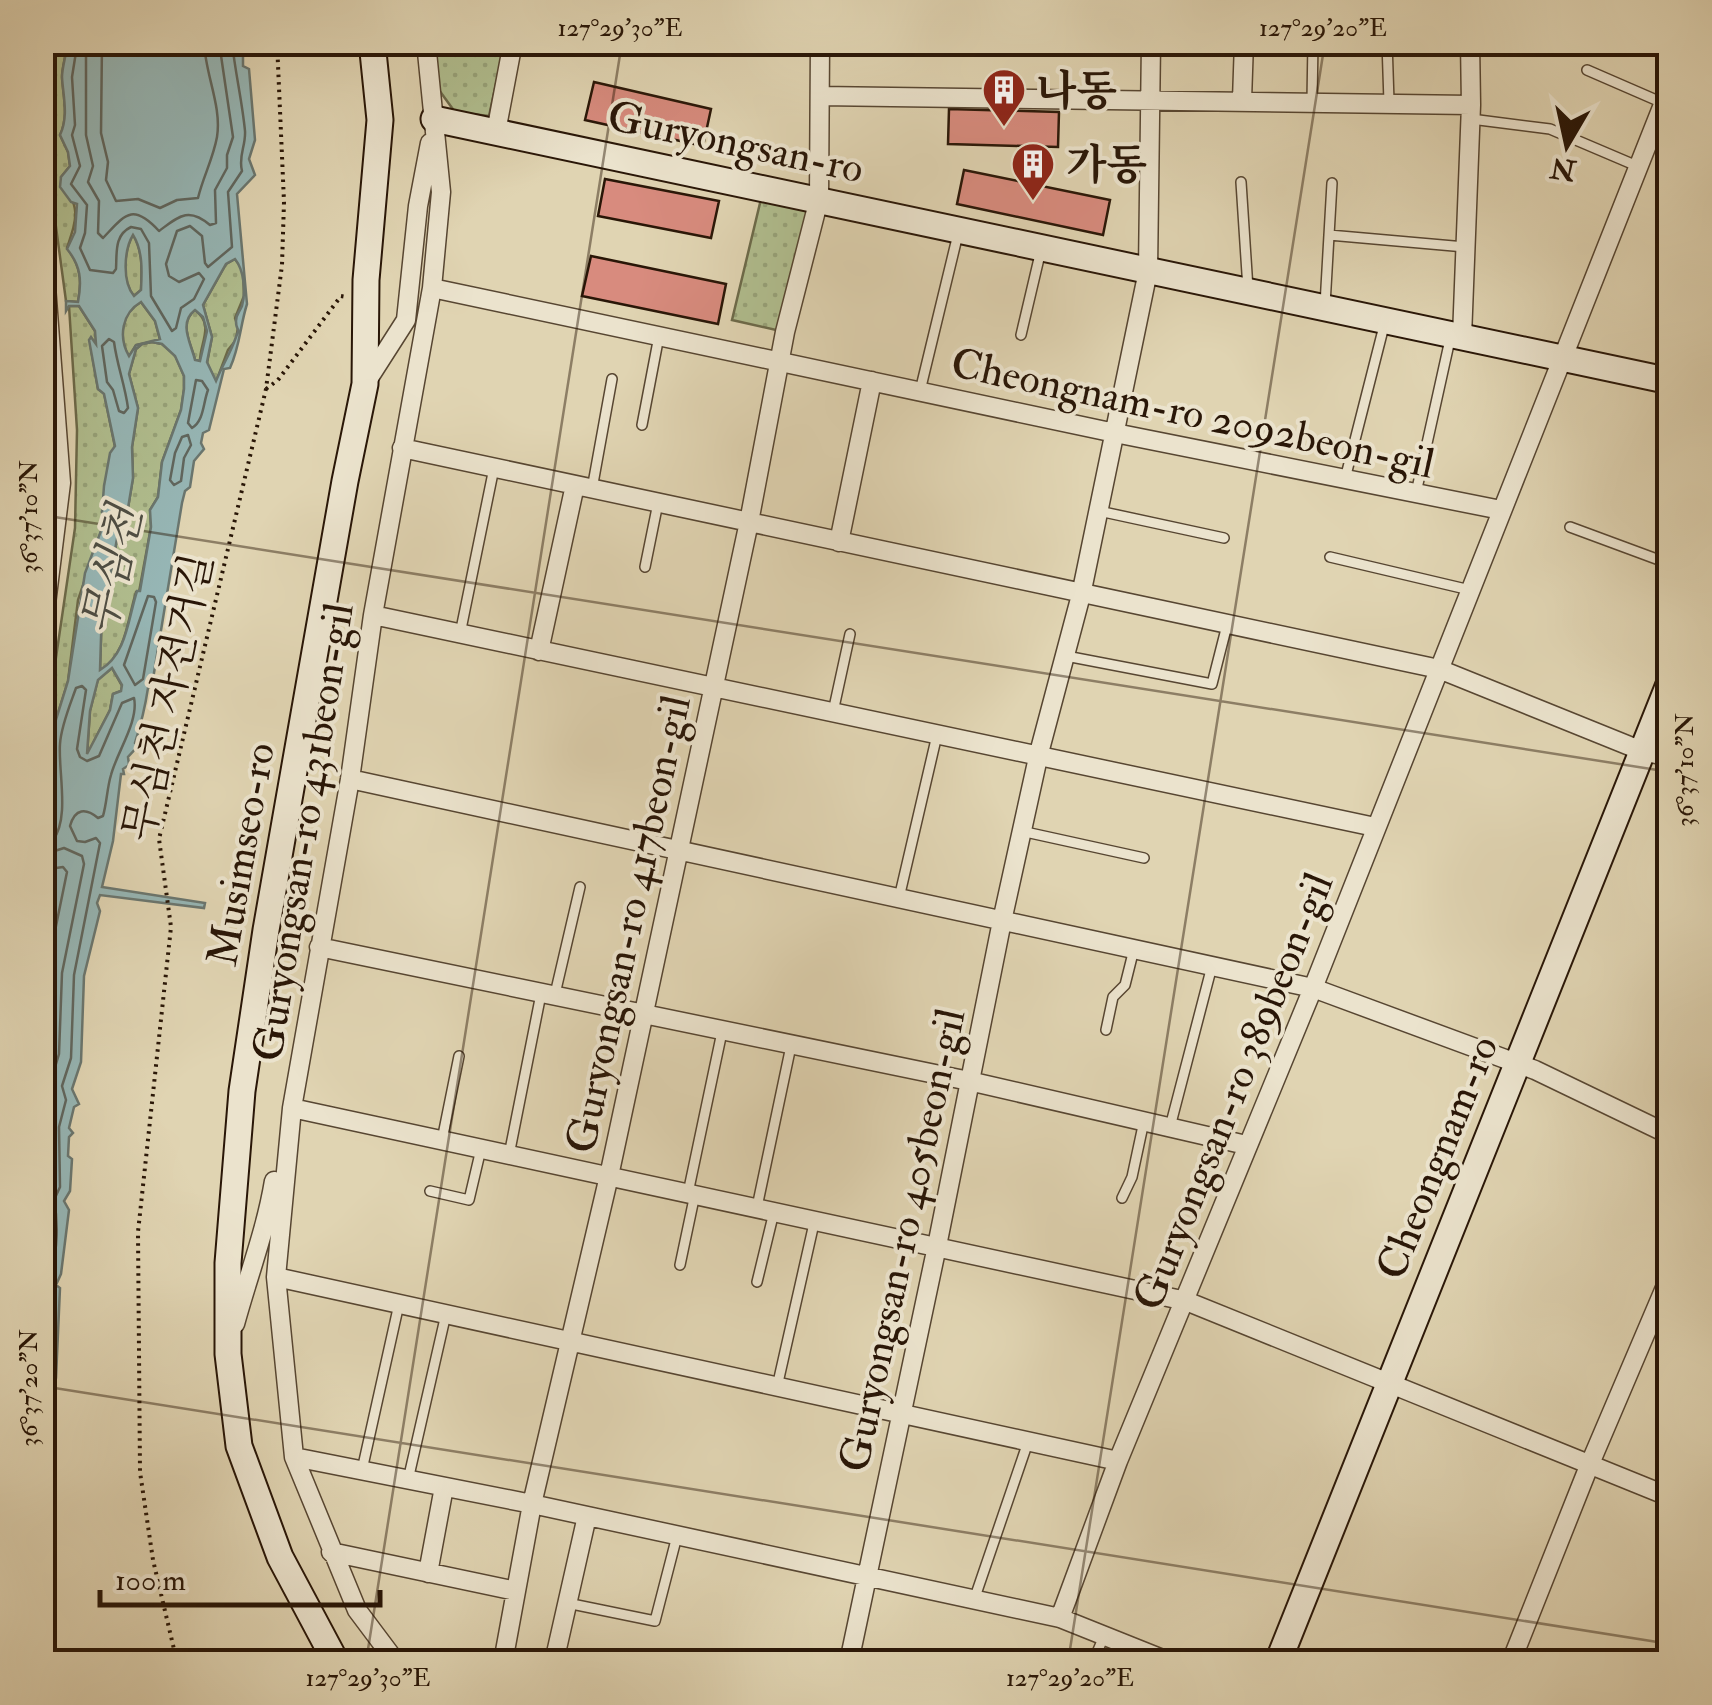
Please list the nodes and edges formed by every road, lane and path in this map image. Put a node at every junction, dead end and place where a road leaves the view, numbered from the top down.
1 (277, 42) edge
2 (372, 42) edge
3 (422, 42) edge
4 (513, 42) edge
5 (820, 42) edge
6 (1152, 42) edge
7 (1244, 42) edge
8 (1387, 42) edge
9 (1470, 42) edge
10 (1313, 44) edge
11 (1588, 70) dead end
12 (1666, 95) edge
13 (820, 96) junction
14 (1242, 100) junction
15 (1312, 101) junction
16 (1150, 102) junction
17 (1388, 102) junction
18 (1471, 112) junction
19 (434, 119) junction
20 (496, 132) junction
21 (1638, 166) junction
22 (1241, 182) dead end
23 (1332, 183) dead end
24 (819, 199) junction
25 (959, 230) junction
26 (42, 234) edge
27 (1329, 234) junction
28 (1465, 247) junction
29 (1042, 248) junction
30 (1148, 270) junction
31 (432, 288) junction
32 (1248, 292) junction
33 (366, 300) junction
34 (1325, 308) junction
35 (1385, 320) junction
36 (1021, 335) dead end
37 (660, 336) junction
38 (1456, 336) junction
39 (1560, 357) junction
40 (781, 361) junction
41 (612, 380) dead end
42 (872, 381) junction
43 (1670, 381) edge
44 (365, 384) junction
45 (266, 389) junction
46 (920, 391) junction
47 (642, 425) dead end
48 (1115, 434) junction
49 (402, 448) junction
50 (494, 468) junction
51 (1345, 479) junction
52 (583, 487) junction
53 (1416, 493) junction
54 (658, 502) junction
55 (1500, 510) junction
56 (1098, 512) junction
57 (750, 522) junction
58 (1570, 527) dead end
59 (1224, 538) dead end
60 (839, 542) junction
61 (1330, 557) dead end
62 (1670, 564) edge
63 (645, 567) dead end
64 (1470, 590) junction
65 (1081, 595) junction
66 (372, 616) junction
67 (1226, 624) junction
68 (460, 634) junction
69 (850, 634) dead end
70 (42, 636) edge
71 (539, 650) junction
72 (1066, 656) junction
73 (1439, 669) junction
74 (1670, 682) edge
75 (714, 687) junction
76 (833, 712) junction
77 (938, 732) junction
78 (1642, 751) junction
79 (1039, 753) junction
80 (1670, 758) edge
81 (350, 779) junction
82 (1375, 826) junction
83 (1021, 832) junction
84 (679, 850) junction
85 (1144, 858) dead end
86 (580, 887) dead end
87 (899, 898) junction
88 (1002, 921) junction
89 (318, 947) junction
90 (1134, 949) junction
91 (1212, 966) junction
92 (1314, 988) junction
93 (548, 996) junction
94 (644, 1016) junction
95 (1106, 1030) dead end
96 (722, 1032) junction
97 (791, 1046) junction
98 (458, 1056) dead end
99 (1516, 1065) junction
100 (970, 1081) junction
101 (292, 1108) junction
102 (1144, 1121) junction
103 (1170, 1127) junction
104 (1670, 1135) edge
105 (288, 1139) junction
106 (442, 1140) junction
107 (1246, 1145) junction
108 (481, 1148) junction
109 (509, 1154) junction
110 (609, 1176) junction
111 (430, 1192) dead end
112 (691, 1193) junction
113 (1122, 1198) dead end
114 (766, 1209) junction
115 (815, 1220) junction
116 (938, 1246) junction
117 (680, 1265) dead end
118 (1670, 1276) edge
119 (276, 1277) junction
120 (757, 1282) dead end
121 (1186, 1301) junction
122 (399, 1304) junction
123 (446, 1314) junction
124 (572, 1341) junction
125 (228, 1354) junction
126 (1390, 1382) junction
127 (777, 1387) junction
128 (900, 1414) junction
129 (1028, 1442) junction
130 (294, 1457) junction
131 (1118, 1461) junction
132 (1588, 1466) junction
133 (362, 1470) junction
134 (408, 1480) junction
135 (444, 1487) junction
136 (1670, 1498) edge
137 (532, 1504) junction
138 (587, 1516) junction
139 (677, 1536) junction
140 (331, 1552) junction
141 (428, 1573) junction
142 (868, 1578) junction
143 (516, 1592) junction
144 (974, 1600) junction
145 (567, 1603) junction
146 (1060, 1618) junction
147 (1104, 1636) junction
148 (177, 1662) edge
149 (336, 1662) edge
150 (396, 1662) edge
151 (503, 1662) edge
152 (554, 1662) edge
153 (849, 1662) edge
154 (1092, 1662) edge
155 (1170, 1662) edge
156 (1278, 1662) edge
157 (1512, 1662) edge

1 - 45 path, 무심천 자전거길
2 - 33 street, Musimseo-ro
3 - 19 street, Guryongsan-ro 431beon-gil
4 - 20 street
5 - 13 street, Guryongsan-ro 417beon-gil
6 - 16 street, Guryongsan-ro 405beon-gil
7 - 14 street
8 - 17 lane
9 - 18 street
10 - 15 lane
11 - 12 lane
12 - 21 street, Guryongsan-ro 389beon-gil
13 - 16 street
13 - 24 street, Guryongsan-ro 417beon-gil
14 - 15 street
14 - 16 street
15 - 17 street
16 - 30 street, Guryongsan-ro 405beon-gil
17 - 18 street
18 - 21 lane
18 - 28 street
19 - 20 street, Guryongsan-ro
19 - 31 street, Guryongsan-ro 431beon-gil
19 - 44 street
20 - 24 street, Guryongsan-ro
21 - 39 street, Guryongsan-ro 389beon-gil
22 - 32 lane
23 - 27 lane
24 - 25 street, Guryongsan-ro
24 - 40 street, Guryongsan-ro 417beon-gil
25 - 29 street, Guryongsan-ro
25 - 46 lane
26 - 70 street
27 - 28 lane
27 - 34 lane
28 - 38 street
29 - 30 street, Guryongsan-ro
29 - 36 lane
30 - 32 street, Guryongsan-ro
30 - 48 street, Guryongsan-ro 405beon-gil
31 - 37 street, Cheongnam-ro 2092beon-gil
31 - 49 street, Guryongsan-ro 431beon-gil
32 - 34 street, Guryongsan-ro
33 - 44 street, Musimseo-ro
33 - 45 path
34 - 35 street, Guryongsan-ro
35 - 38 street, Guryongsan-ro
35 - 51 lane
37 - 40 street, Cheongnam-ro 2092beon-gil
37 - 47 lane
38 - 39 street, Guryongsan-ro
38 - 53 lane
39 - 43 street, Guryongsan-ro
39 - 55 street, Guryongsan-ro 389beon-gil
40 - 42 street, Cheongnam-ro 2092beon-gil
40 - 57 street, Guryongsan-ro 417beon-gil
41 - 52 lane
42 - 46 street, Cheongnam-ro 2092beon-gil
42 - 60 street
44 - 125 street, Musimseo-ro
45 - 148 path, 무심천 자전거길
46 - 48 street, Cheongnam-ro 2092beon-gil
48 - 51 street, Cheongnam-ro 2092beon-gil
48 - 56 street, Guryongsan-ro 405beon-gil
49 - 50 street
49 - 66 street, Guryongsan-ro 431beon-gil
50 - 52 street
50 - 68 lane
51 - 53 street, Cheongnam-ro 2092beon-gil
52 - 54 street
52 - 71 street
53 - 55 street, Cheongnam-ro 2092beon-gil
54 - 57 street
54 - 63 lane
55 - 64 street, Guryongsan-ro 389beon-gil
56 - 59 lane
56 - 65 street, Guryongsan-ro 405beon-gil
57 - 60 street
57 - 75 street, Guryongsan-ro 417beon-gil
58 - 62 lane
60 - 65 street
61 - 64 lane
64 - 73 street, Guryongsan-ro 389beon-gil
65 - 67 street
65 - 72 street, Guryongsan-ro 405beon-gil
66 - 68 street
66 - 81 street, Guryongsan-ro 431beon-gil
67 - 72 lane
67 - 73 street
68 - 71 street
69 - 76 lane
71 - 75 street
72 - 79 street, Guryongsan-ro 405beon-gil
73 - 78 street
73 - 82 street, Guryongsan-ro 389beon-gil
74 - 78 street, Cheongnam-ro
75 - 76 street
75 - 84 street, Guryongsan-ro 417beon-gil
76 - 77 street
77 - 79 street
77 - 87 lane
78 - 80 street
78 - 99 street, Cheongnam-ro
79 - 82 street
79 - 83 street, Guryongsan-ro 405beon-gil
81 - 84 street
81 - 89 street, Guryongsan-ro 431beon-gil
82 - 92 street, Guryongsan-ro 389beon-gil
83 - 85 lane
83 - 88 street, Guryongsan-ro 405beon-gil
84 - 87 street
84 - 94 street, Guryongsan-ro 417beon-gil
86 - 93 lane
87 - 88 street
88 - 90 street
88 - 100 street, Guryongsan-ro 405beon-gil
89 - 93 street
89 - 101 street, Guryongsan-ro 431beon-gil
90 - 91 street
90 - 95 lane
91 - 92 street
91 - 103 lane
92 - 99 street
92 - 107 street, Guryongsan-ro 389beon-gil
93 - 94 street
93 - 109 lane
94 - 96 street
94 - 110 street, Guryongsan-ro 417beon-gil
96 - 97 street
96 - 112 lane
97 - 100 street
97 - 114 lane
98 - 106 lane
99 - 104 street
99 - 126 street, Cheongnam-ro
100 - 102 street
100 - 116 street, Guryongsan-ro 405beon-gil
101 - 105 street, Guryongsan-ro 431beon-gil
101 - 106 street
102 - 103 street
102 - 113 lane
103 - 107 street
105 - 119 street, Guryongsan-ro 431beon-gil
105 - 125 street
106 - 108 street
107 - 121 street, Guryongsan-ro 389beon-gil
108 - 109 street
108 - 111 lane
109 - 110 street
110 - 112 street
110 - 124 street, Guryongsan-ro 417beon-gil
112 - 114 street
112 - 117 lane
114 - 115 street
114 - 120 lane
115 - 116 street
115 - 127 lane
116 - 121 street
116 - 128 street, Guryongsan-ro 405beon-gil
118 - 132 street
119 - 122 street
119 - 130 street, Guryongsan-ro 431beon-gil
121 - 126 street
121 - 131 street, Guryongsan-ro 389beon-gil
122 - 123 street
122 - 133 lane
123 - 124 street
123 - 134 lane
124 - 127 street
124 - 137 street, Guryongsan-ro 417beon-gil
125 - 149 street, Musimseo-ro
126 - 132 street
126 - 156 street, Cheongnam-ro
127 - 128 street
128 - 129 street
128 - 142 street, Guryongsan-ro 405beon-gil
129 - 131 street
129 - 144 lane
130 - 133 street
130 - 140 street, Guryongsan-ro 431beon-gil
131 - 146 street, Guryongsan-ro 389beon-gil
132 - 136 street
132 - 157 street
133 - 134 street
134 - 135 street
135 - 137 street
135 - 141 street
137 - 138 street
137 - 143 street, Guryongsan-ro 417beon-gil
138 - 139 street
138 - 145 street
139 - 142 street
139 - 145 lane
140 - 141 street
140 - 150 street, Guryongsan-ro 431beon-gil
141 - 143 street
142 - 144 street
142 - 153 street, Guryongsan-ro 405beon-gil
143 - 151 street, Guryongsan-ro 417beon-gil
144 - 146 street
145 - 152 street
146 - 147 street
147 - 154 lane
147 - 155 street

